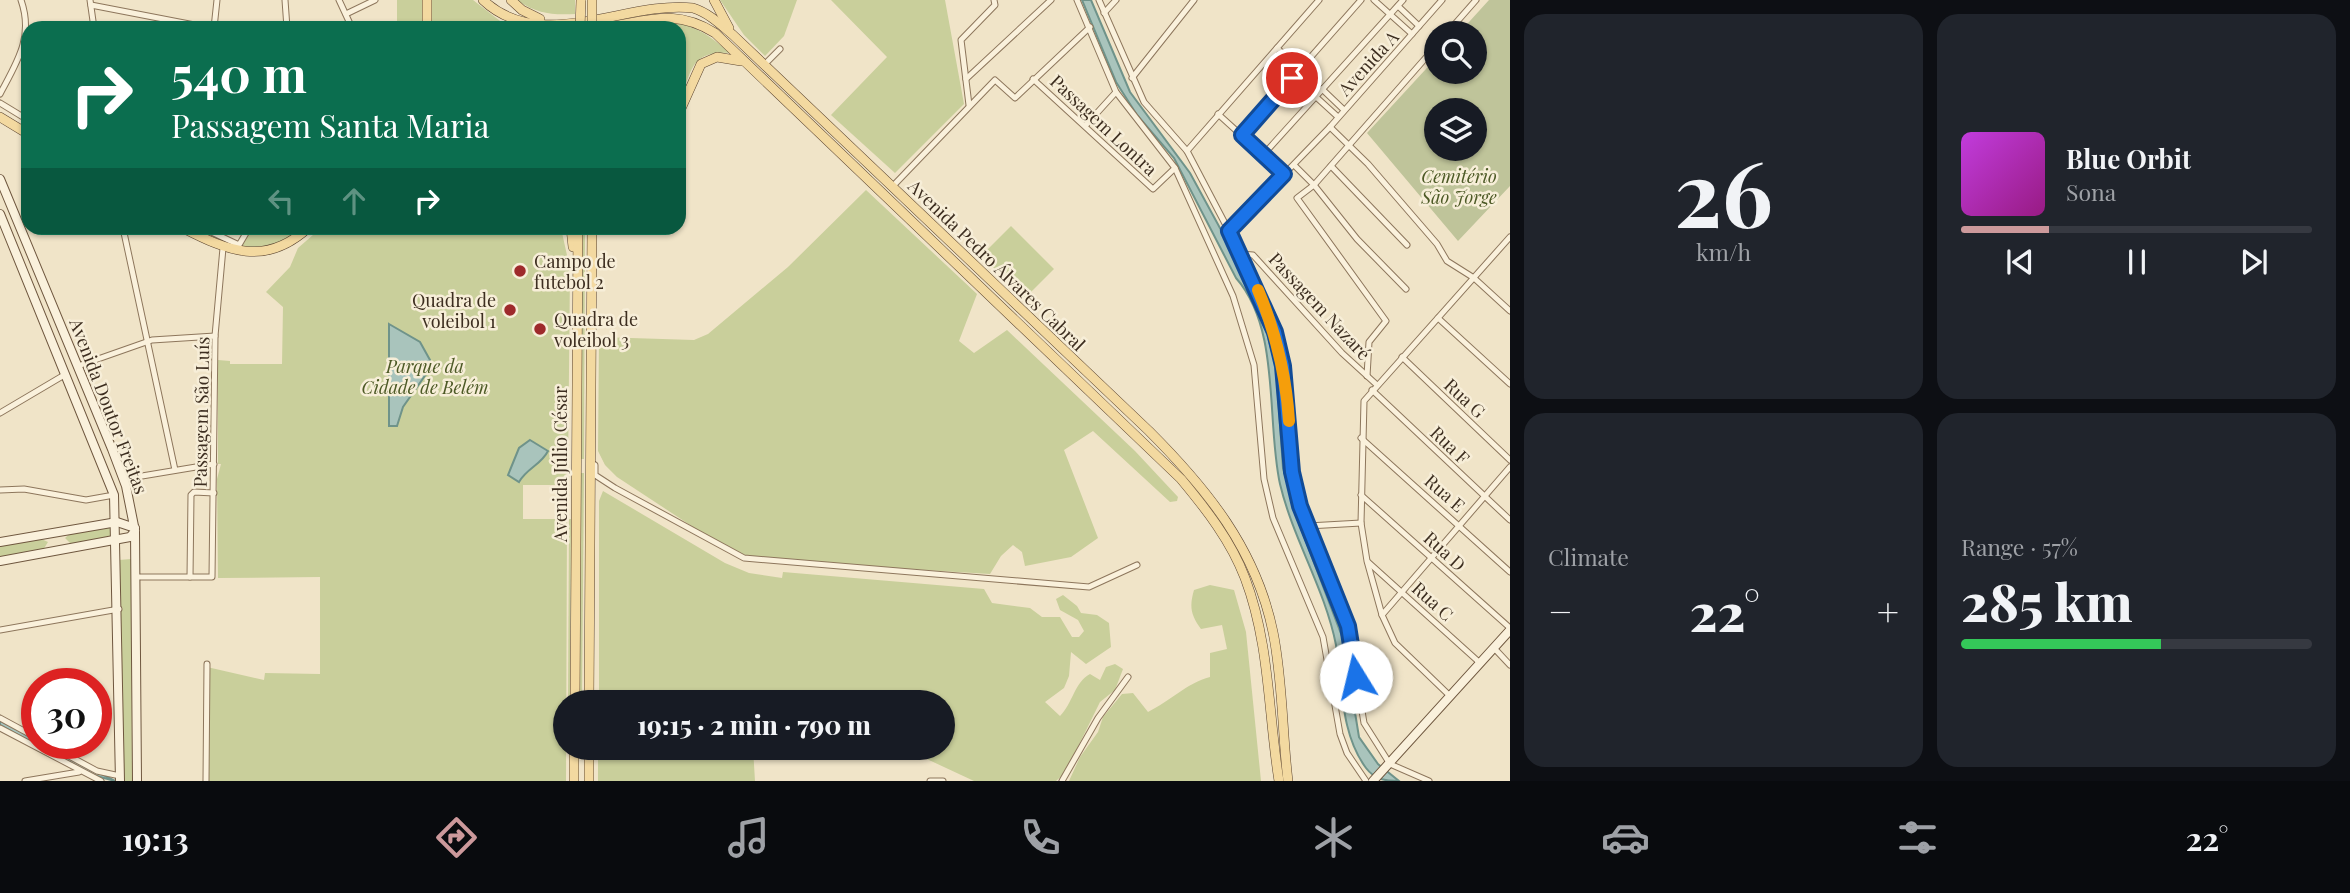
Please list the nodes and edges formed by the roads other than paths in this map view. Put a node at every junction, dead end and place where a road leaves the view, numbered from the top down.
1 (21, 0) edge
2 (217, 0) edge
3 (285, 0) edge
4 (339, 0) edge
5 (375, 0) edge
6 (427, 0) edge
7 (483, 0) edge
8 (511, 0) edge
9 (580, 0) edge
10 (592, 0) edge
11 (647, 0) edge
12 (714, 0) edge
13 (994, 0) edge
14 (1051, 0) edge
15 (1077, 0) edge
16 (1099, 0) edge
17 (1116, 0) edge
18 (1194, 0) edge
19 (1319, 0) edge
20 (1361, 0) edge
21 (1374, 0) edge
22 (1403, 0) edge
23 (1442, 0) edge
24 (1476, 0) edge
25 (91, 3) edge
26 (1398, 6) junction
27 (629, 9) junction
28 (1104, 13) junction
29 (346, 14) junction
30 (1391, 14) junction
31 (26, 21) edge
32 (93, 21) edge
33 (178, 21) edge
34 (213, 21) edge
35 (287, 21) edge
36 (349, 21) edge
37 (427, 21) edge
38 (545, 21) junction
39 (580, 21) edge
40 (592, 21) edge
41 (642, 21) edge
42 (1458, 21) edge
43 (1419, 26) junction
44 (1090, 27) junction
45 (1412, 34) junction
46 (733, 36) junction
47 (1277, 48) junction
48 (780, 49) dead end
49 (21, 52) edge
50 (1269, 57) junction
51 (1424, 60) edge
52 (747, 64) junction
53 (764, 65) junction
54 (1300, 69) junction
55 (1132, 78) junction
56 (1292, 78) junction
57 (967, 79) junction
58 (1033, 79) junction
59 (1322, 89) junction
60 (1116, 92) junction
61 (0, 94) edge
62 (686, 94) edge
63 (1315, 96) junction
64 (0, 103) edge
65 (969, 105) junction
66 (1344, 110) junction
67 (1218, 114) junction
68 (21, 116) edge
69 (0, 117) edge
70 (1338, 117) junction
71 (1086, 125) junction
72 (1330, 127) junction
73 (21, 130) edge
74 (1242, 135) junction
75 (1350, 143) junction
76 (1187, 151) junction
77 (1264, 154) junction
78 (1294, 165) junction
79 (1331, 166) junction
80 (1175, 169) junction
81 (1284, 174) junction
82 (0, 179) edge
83 (1314, 184) junction
84 (892, 187) junction
85 (12, 208) junction
86 (0, 214) edge
87 (21, 230) joint
88 (1229, 231) junction
89 (8, 233) junction
90 (23, 235) edge
91 (124, 235) edge
92 (197, 235) edge
93 (218, 235) edge
94 (245, 235) edge
95 (300, 235) edge
96 (572, 235) edge
97 (578, 235) edge
98 (592, 235) edge
99 (1509, 240) edge
100 (1407, 245) dead end
101 (223, 248) junction
102 (1241, 254) junction
103 (1474, 278) junction
104 (578, 281) junction
105 (1406, 289) dead end
106 (1510, 311) edge
107 (1438, 318) junction
108 (215, 336) junction
109 (146, 342) junction
110 (1402, 358) junction
111 (78, 366) junction
112 (66, 374) junction
113 (1367, 376) junction
114 (1510, 384) edge
115 (1377, 385) junction
116 (1372, 390) junction
117 (0, 413) edge
118 (1361, 438) junction
119 (1510, 460) edge
120 (591, 463) junction
121 (214, 464) junction
122 (1510, 467) edge
123 (174, 470) junction
124 (124, 479) junction
125 (0, 490) edge
126 (214, 493) junction
127 (114, 495) junction
128 (1361, 495) junction
129 (1484, 496) junction
130 (1510, 520) edge
131 (117, 522) junction
132 (1361, 523) junction
133 (1460, 524) junction
134 (1308, 526) junction
135 (135, 529) junction
136 (70, 531) junction
137 (38, 535) junction
138 (117, 539) junction
139 (0, 542) edge
140 (73, 548) junction
141 (41, 554) junction
142 (135, 555) junction
143 (1430, 557) junction
144 (117, 558) junction
145 (0, 561) edge
146 (1367, 561) junction
147 (1137, 565) dead end
148 (1510, 572) edge
149 (135, 576) junction
150 (190, 577) junction
151 (1401, 591) junction
152 (119, 609) junction
153 (1382, 615) junction
154 (1510, 629) edge
155 (0, 630) edge
156 (1494, 648) junction
157 (1480, 663) junction
158 (207, 664) dead end
159 (1510, 665) edge
160 (1128, 677) dead end
161 (575, 690) edge
162 (589, 690) edge
163 (1450, 696) junction
164 (0, 718) edge
165 (12, 724) junction
166 (21, 729) edge
167 (2, 730) edge
168 (75, 759) edge
169 (574, 760) edge
170 (589, 760) edge
171 (1389, 765) junction
172 (79, 772) junction
173 (120, 778) edge
174 (25, 781) edge
175 (101, 781) edge
176 (138, 781) edge
177 (206, 781) edge
178 (574, 781) edge
179 (589, 781) edge
180 (930, 781) edge
181 (943, 781) edge
182 (1062, 781) edge
183 (1279, 781) edge
184 (1288, 781) edge
185 (1366, 781) edge
186 (1374, 781) edge
187 (1429, 781) edge

1 - 31 street
2 - 34 street
3 - 35 street
4 - 29 street
5 - 29 street
6 - 37 main road
7 - 38 main road, Avenida Pedro Álvares Cabral
8 - 38 main road
9 - 39 main road, bridge
10 - 40 main road, bridge
11 - 27 main road
12 - 46 main road
13 - 57 street
14 - 57 street
15 - 44 street
16 - 28 street
17 - 28 street
18 - 55 street
19 - 47 street
20 - 54 street
21 - 30 street
22 - 26 street
23 - 43 street, Avenida A
24 - 42 street
25 - 32 street
25 - 33 street
26 - 30 street
26 - 43 street
27 - 38 main road, Avenida Pedro Álvares Cabral
27 - 46 main road, Avenida Pedro Álvares Cabral
28 - 55 street
29 - 36 street
30 - 45 street
30 - 59 street
41 - 52 main road, Avenida Pedro Álvares Cabral
43 - 45 street, Avenida A
44 - 58 street
44 - 60 street
45 - 66 street, Avenida A
46 - 53 main road, Avenida Pedro Álvares Cabral
47 - 50 street
47 - 54 street
48 - 53 street
49 - 61 street
50 - 56 street
50 - 67 street
51 - 75 street
52 - 62 main road
52 - 183 main road, Avenida Pedro Álvares Cabral
53 - 84 main road, Avenida Pedro Álvares Cabral
54 - 56 street
55 - 76 street
56 - 74 street
57 - 65 street
58 - 65 street
58 - 71 street, Passagem Lontra
59 - 63 street
59 - 66 street
60 - 71 street
60 - 80 street
63 - 70 street
63 - 77 street
64 - 68 street
65 - 84 street
66 - 70 street, Avenida A
67 - 74 street
67 - 76 street
69 - 73 main road
70 - 72 street, Avenida A
71 - 80 street, Passagem Lontra
72 - 75 street
72 - 78 street, Avenida A
74 - 77 street
75 - 79 street
75 - 103 street
76 - 88 street
77 - 81 street
78 - 81 street, Avenida A
78 - 83 street
79 - 83 street
79 - 100 street
80 - 185 street
81 - 88 street, Avenida A
82 - 85 main road, Avenida Doutor Freitas
83 - 105 street
83 - 113 street
84 - 184 main road, Avenida Pedro Álvares Cabral
85 - 86 main road
85 - 87 main road, Avenida Doutor Freitas
86 - 89 main road, Avenida Doutor Freitas
87 - 89 main road
88 - 102 street
89 - 112 main road, Avenida Doutor Freitas
90 - 111 main road, Avenida Doutor Freitas
91 - 109 street
92 - 101 main road
93 - 94 street
95 - 101 main road
96 - 104 main road
97 - 104 main road, Avenida Júlio César
98 - 120 main road, Avenida Júlio César
99 - 103 street
101 - 108 street, Passagem São Luís
102 - 113 street, Passagem Nazaré
102 - 134 street
103 - 106 street
103 - 107 street
104 - 161 main road, Avenida Júlio César
107 - 110 street
107 - 114 street
108 - 109 street
108 - 121 street, Passagem São Luís
109 - 111 street
109 - 123 street
110 - 115 street
110 - 119 street, Rua G
111 - 124 main road, Avenida Doutor Freitas
112 - 117 street
112 - 127 main road, Avenida Doutor Freitas
113 - 115 street, Passagem Nazaré
115 - 116 street
116 - 118 street
116 - 129 street, Rua F
118 - 128 street
118 - 133 street, Rua E
120 - 147 street
120 - 162 main road, Avenida Júlio César
121 - 123 street
121 - 126 street, Passagem São Luís
122 - 129 street
123 - 124 street
124 - 135 main road, Avenida Doutor Freitas
125 - 127 street
126 - 150 street, Passagem São Luís
126 - 150 street
127 - 131 main road, Avenida Doutor Freitas
128 - 132 street
128 - 143 street, Rua D
129 - 130 street, Rua F
129 - 133 street
131 - 135 main road
131 - 136 main road
131 - 138 main road, Avenida Doutor Freitas
132 - 134 street
132 - 146 street
133 - 143 street
133 - 148 street, Rua E
134 - 171 street
135 - 138 main road
135 - 142 main road, Avenida Doutor Freitas
136 - 137 main road
136 - 140 main road
137 - 139 main road
137 - 141 main road
138 - 140 main road
138 - 144 main road, Avenida Doutor Freitas
140 - 141 main road
141 - 145 main road
142 - 144 main road
142 - 149 main road, Avenida Doutor Freitas
143 - 151 street
143 - 154 street, Rua D
144 - 152 main road, Avenida Doutor Freitas
146 - 151 street, Rua C
146 - 153 street
149 - 150 street
149 - 176 main road, Avenida Doutor Freitas
151 - 153 street
151 - 157 street, Rua C
152 - 155 street
152 - 173 main road, Avenida Doutor Freitas
153 - 163 street
154 - 156 main road
156 - 157 main road
156 - 159 street
157 - 163 main road
158 - 177 street
160 - 182 street
163 - 171 main road
164 - 165 street
165 - 166 street
165 - 167 street
167 - 172 street
168 - 173 street
169 - 178 main road
170 - 179 main road
171 - 186 main road
171 - 187 street
172 - 174 street
172 - 175 street
180 - 181 street

